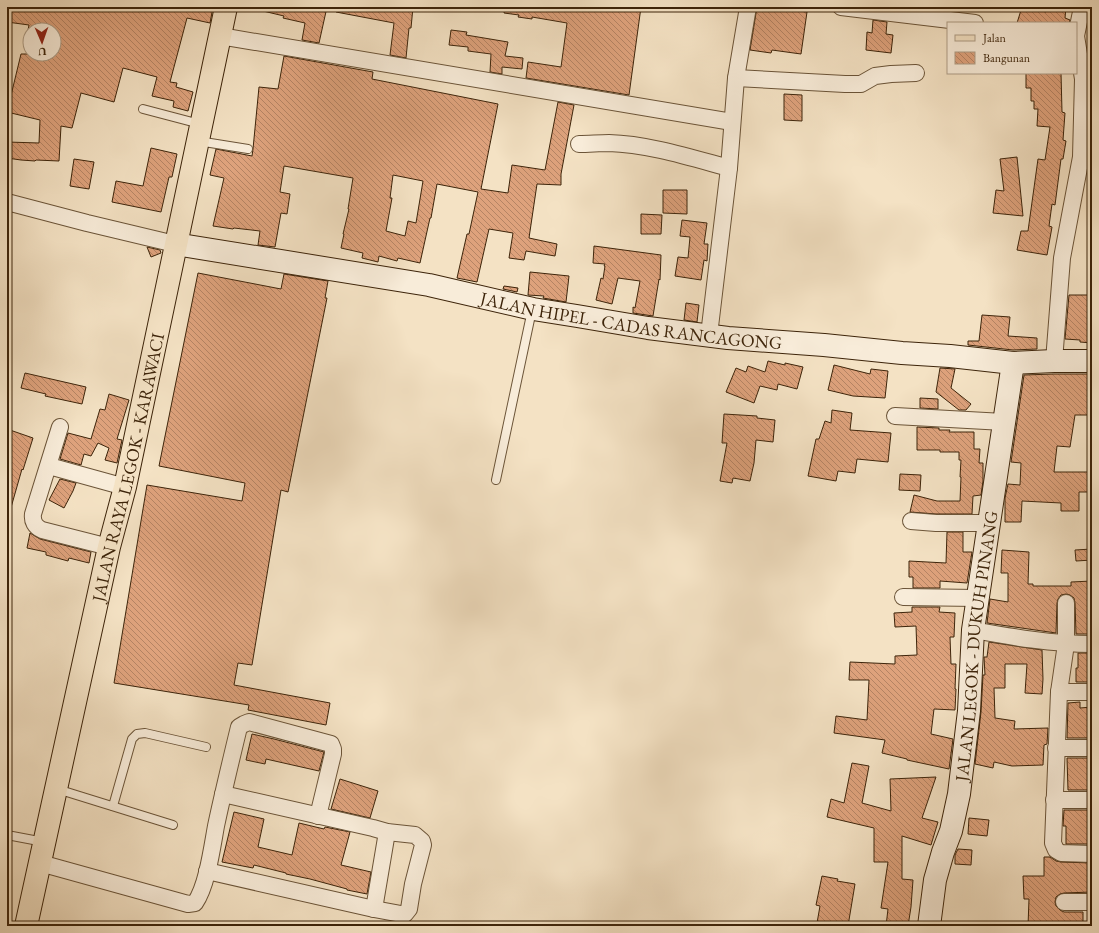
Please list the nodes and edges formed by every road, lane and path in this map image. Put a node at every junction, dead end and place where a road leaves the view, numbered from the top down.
1 (226, 7) edge
2 (748, 7) edge
3 (841, 7) edge
4 (1082, 7) edge
5 (967, 22) edge
6 (1077, 31) edge
7 (220, 36) junction
8 (1077, 40) edge
9 (916, 73) dead end
10 (736, 78) junction
11 (1087, 80) edge
12 (143, 109) dead end
13 (732, 122) junction
14 (199, 133) junction
15 (579, 144) dead end
16 (248, 150) dead end
17 (729, 168) junction
18 (7, 202) edge
19 (175, 244) junction
20 (532, 309) junction
21 (709, 335) junction
22 (1054, 360) junction
23 (1092, 361) edge
24 (1013, 363) junction
25 (895, 416) dead end
26 (1004, 422) junction
27 (60, 427) dead end
28 (49, 466) junction
29 (496, 480) dead end
30 (125, 487) junction
31 (910, 521) dead end
32 (988, 523) junction
33 (109, 547) junction
34 (903, 597) dead end
35 (977, 598) junction
36 (1066, 603) dead end
37 (973, 630) junction
38 (1066, 644) junction
39 (1092, 644) edge
40 (1059, 692) junction
41 (1092, 692) edge
42 (206, 746) dead end
43 (1056, 748) junction
44 (1092, 748) edge
45 (56, 788) junction
46 (223, 794) junction
47 (1054, 800) junction
48 (1092, 800) edge
49 (113, 806) junction
50 (318, 816) junction
51 (173, 825) dead end
52 (387, 832) junction
53 (7, 835) edge
54 (42, 852) junction
55 (1092, 854) edge
56 (207, 871) junction
57 (1064, 902) dead end
58 (1092, 902) edge
59 (374, 909) junction
60 (26, 926) edge
61 (929, 926) edge

1 - 7 main road, JALAN RAYA LEGOK - KARAWACI
2 - 10 street
3 - 5 street
4 - 6 street
7 - 13 street
7 - 14 main road, JALAN RAYA LEGOK - KARAWACI
8 - 11 street
9 - 10 street
10 - 13 street
11 - 22 street
12 - 14 lane
13 - 17 street
14 - 16 lane
14 - 19 main road, JALAN RAYA LEGOK - KARAWACI
15 - 17 street
17 - 21 street
18 - 19 street
19 - 20 street, JALAN HIPEL - CADAS RANCAGONG
19 - 30 main road, JALAN RAYA LEGOK - KARAWACI
20 - 21 street, JALAN HIPEL - CADAS RANCAGONG
20 - 29 lane
21 - 24 street, JALAN HIPEL - CADAS RANCAGONG
22 - 23 street, JALAN HIPEL - CADAS RANCAGONG
22 - 24 street, JALAN HIPEL - CADAS RANCAGONG
24 - 26 street, JALAN LEGOK - DUKUH PINANG
25 - 26 street
26 - 32 street, JALAN LEGOK - DUKUH PINANG
27 - 28 street
28 - 30 street
28 - 33 street
30 - 33 main road, JALAN RAYA LEGOK - KARAWACI
31 - 32 street
32 - 35 street, JALAN LEGOK - DUKUH PINANG
33 - 45 main road, JALAN RAYA LEGOK - KARAWACI
34 - 35 street
35 - 37 street, JALAN LEGOK - DUKUH PINANG
36 - 38 street
37 - 38 street
37 - 61 street, JALAN LEGOK - DUKUH PINANG
38 - 39 street
38 - 40 street
40 - 41 street
40 - 43 street
42 - 49 lane
43 - 44 street
43 - 47 street
45 - 49 lane
45 - 54 main road, JALAN RAYA LEGOK - KARAWACI
46 - 50 street
46 - 50 street
46 - 56 street
47 - 48 street
47 - 55 street
49 - 51 lane
50 - 52 street
52 - 59 street
52 - 59 street
53 - 54 lane
54 - 56 street
54 - 60 main road, JALAN RAYA LEGOK - KARAWACI
56 - 59 street
57 - 58 street

